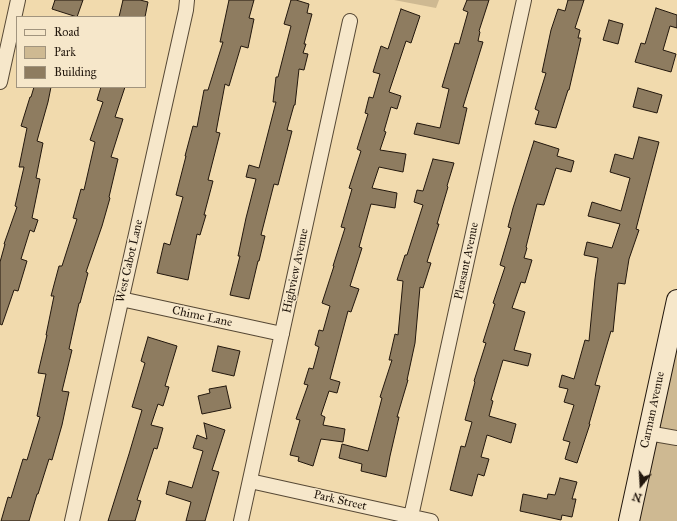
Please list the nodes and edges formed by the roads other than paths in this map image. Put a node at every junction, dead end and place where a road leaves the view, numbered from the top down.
1 (18, 0) edge
2 (187, 0) edge
3 (524, 0) edge
4 (350, 21) dead end
5 (0, 82) edge
6 (121, 299) junction
7 (677, 300) edge
8 (282, 334) junction
9 (648, 433) junction
10 (677, 438) edge
11 (250, 481) junction
12 (411, 519) edge
13 (72, 521) edge
14 (241, 521) edge
15 (431, 521) edge
16 (629, 521) edge

1 - 5 street
2 - 6 street, West Cabot Lane
3 - 12 street, Pleasant Avenue
4 - 8 street, Highview Avenue
6 - 8 street, Chime Lane
6 - 13 street, West Cabot Lane
7 - 9 main road, Carman Avenue
8 - 11 street, Highview Avenue
9 - 10 street
9 - 16 main road, Carman Avenue
11 - 12 street, Park Street
11 - 14 street, Highview Avenue
12 - 15 street, Park Street

